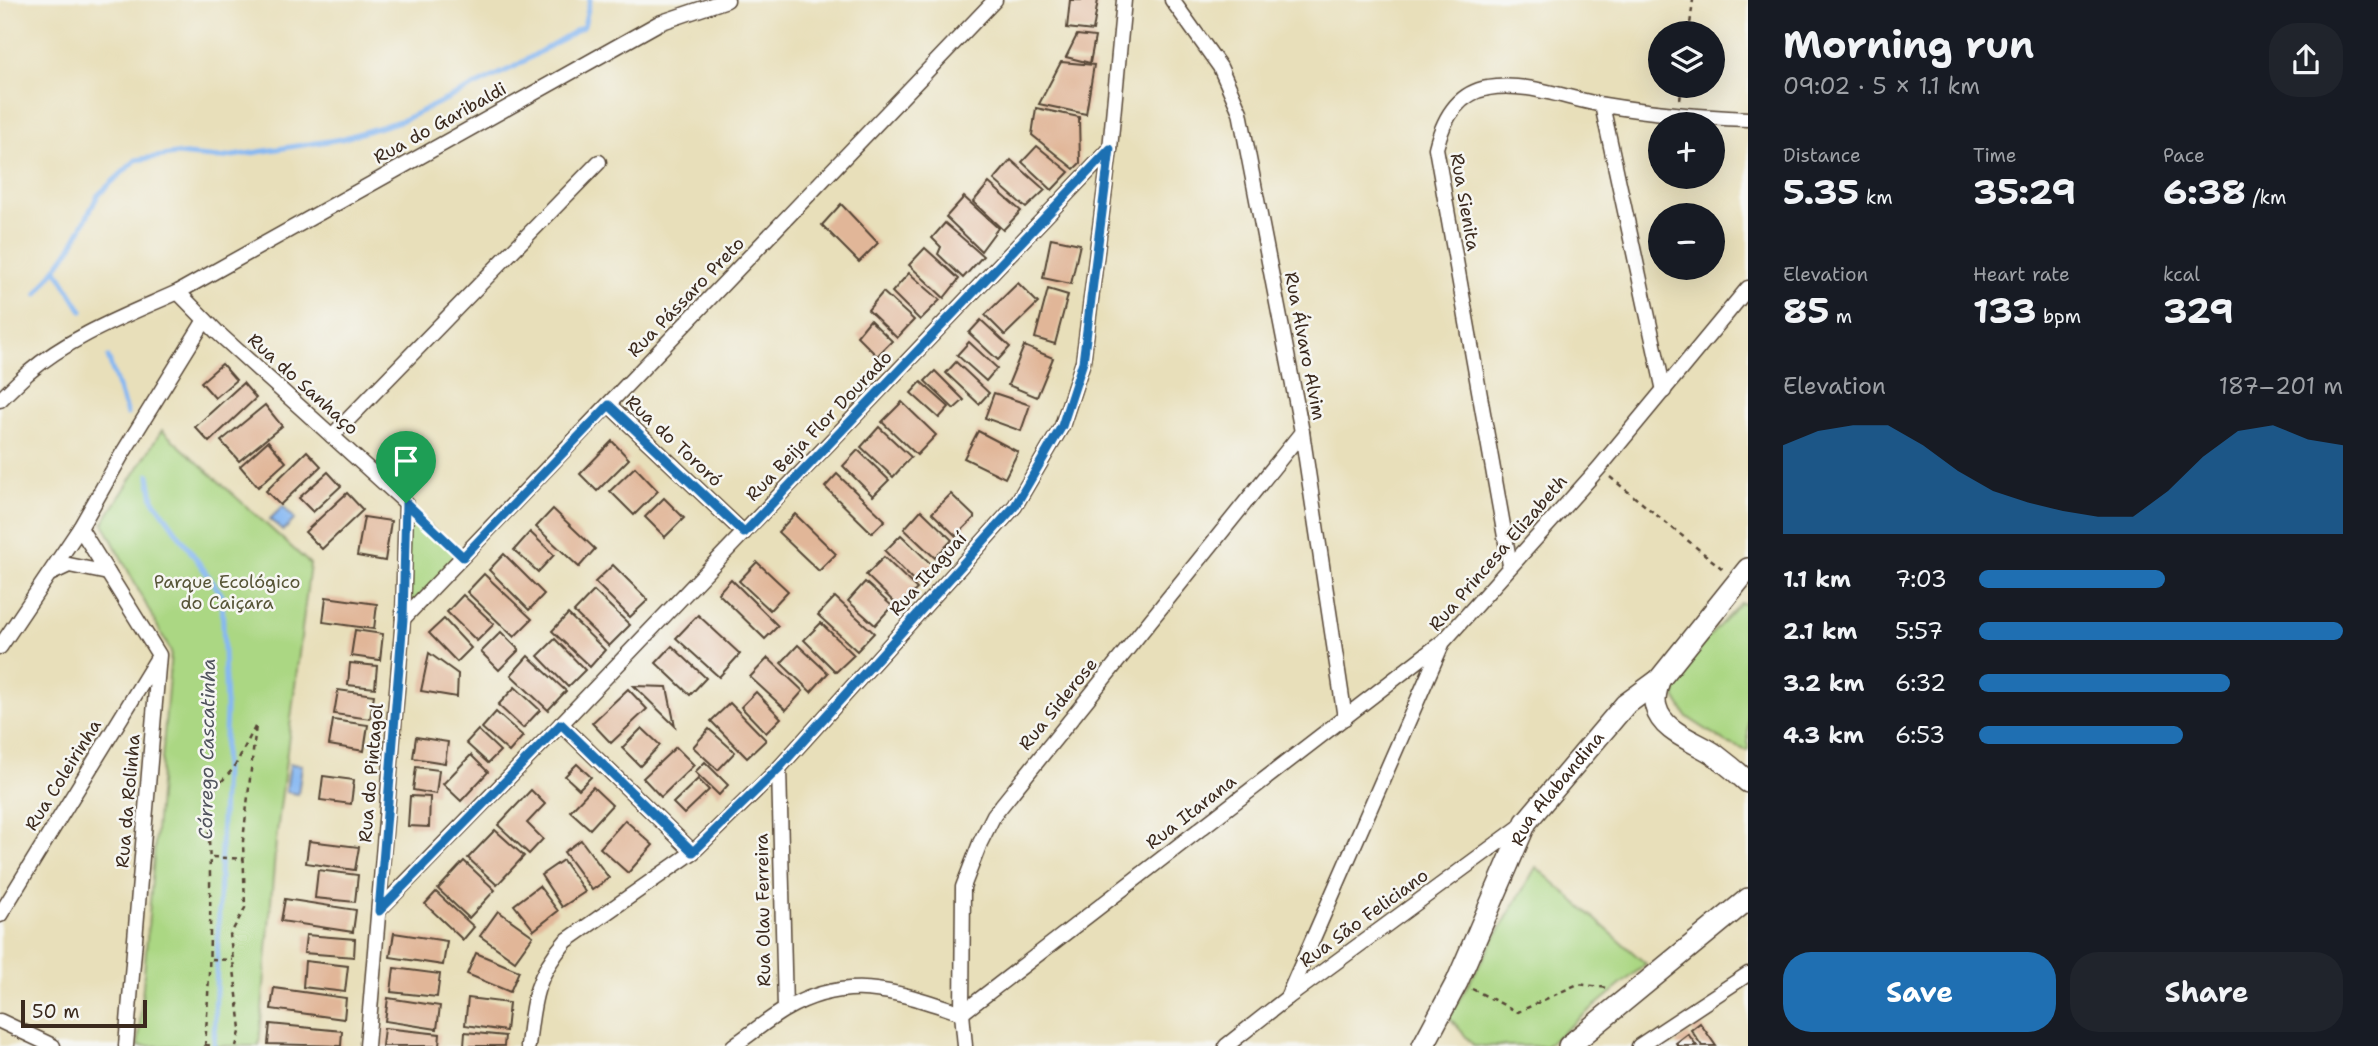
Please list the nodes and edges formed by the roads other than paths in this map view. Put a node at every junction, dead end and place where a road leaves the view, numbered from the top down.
1 (727, 0) edge
2 (995, 0) edge
3 (1124, 0) edge
4 (1172, 0) edge
5 (1602, 104) junction
6 (1748, 119) edge
7 (1110, 149) junction
8 (599, 162) dead end
9 (1748, 288) edge
10 (178, 292) junction
11 (205, 320) junction
12 (1664, 391) junction
13 (0, 400) edge
14 (609, 405) junction
15 (1302, 432) junction
16 (332, 436) junction
17 (406, 503) joint
18 (80, 528) junction
19 (744, 533) junction
20 (1510, 565) junction
21 (108, 573) junction
22 (51, 574) junction
23 (1745, 581) edge
24 (403, 619) junction
25 (1443, 642) junction
26 (0, 647) edge
27 (159, 655) junction
28 (1659, 680) junction
29 (1345, 718) junction
30 (561, 724) junction
31 (1712, 752) junction
32 (1748, 765) edge
33 (779, 768) junction
34 (1748, 782) edge
35 (1526, 822) junction
36 (693, 852) junction
37 (1747, 898) edge
38 (379, 911) junction
39 (0, 915) edge
40 (1748, 974) edge
41 (1287, 998) junction
42 (785, 1009) junction
43 (961, 1013) junction
44 (0, 1021) edge
45 (53, 1046) edge
46 (126, 1046) edge
47 (367, 1046) edge
48 (528, 1046) edge
49 (733, 1046) edge
50 (965, 1046) edge
51 (1226, 1046) edge
52 (1423, 1046) edge
53 (1569, 1046) edge
54 (1639, 1046) edge

1 - 10 street, Rua do Garibaldi
2 - 14 street, Rua Pássaro Preto
3 - 7 street, Rua Itaguaí
4 - 15 street, Rua Álvaro Alvim
5 - 6 street, Rua Sienita
5 - 12 street
5 - 20 street, Rua Sienita
7 - 19 street, Rua Beija Flor Dourado
7 - 33 street, Rua Itaguaí
8 - 16 street
9 - 12 street, Rua Princesa Elizabeth
10 - 11 street, Rua do Sanhaço
10 - 13 street, Rua do Garibaldi
11 - 16 street, Rua do Sanhaço
11 - 18 street
12 - 20 street, Rua Princesa Elizabeth
14 - 19 street, Rua do Tororó
14 - 24 street, Rua Pássaro Preto
15 - 29 street, Rua Álvaro Alvim
15 - 43 street, Rua Siderose
16 - 17 street, Rua do Sanhaço
17 - 24 street, Rua do Pintagol
18 - 21 street
18 - 22 street
19 - 30 street, Rua Beija Flor Dourado
20 - 25 street, Rua Princesa Elizabeth
21 - 22 street
21 - 27 street
22 - 26 street
23 - 28 street, Rua Alabandina
24 - 38 street, Rua do Pintagol
25 - 29 street, Rua Itarana
25 - 41 street, Rua Princesa Elizabeth
27 - 39 street, Rua Coleirinha
27 - 46 street, Rua da Rolinha
28 - 31 street
28 - 35 street, Rua Alabandina
29 - 43 street, Rua Itarana
30 - 36 street
30 - 38 street, Rua Beija Flor Dourado
31 - 32 street
31 - 34 street
33 - 36 street, Rua Itaguaí
33 - 42 street, Rua Olau Ferreira
35 - 41 street, Rua São Feliciano
35 - 52 street, Rua Alabandina
36 - 48 street, Rua Itaguaí
37 - 53 street
38 - 47 street, Rua do Pintagol
40 - 54 street
41 - 51 street, Rua São Feliciano
42 - 43 street
42 - 49 street
43 - 50 street, Rua Siderose
44 - 45 street

